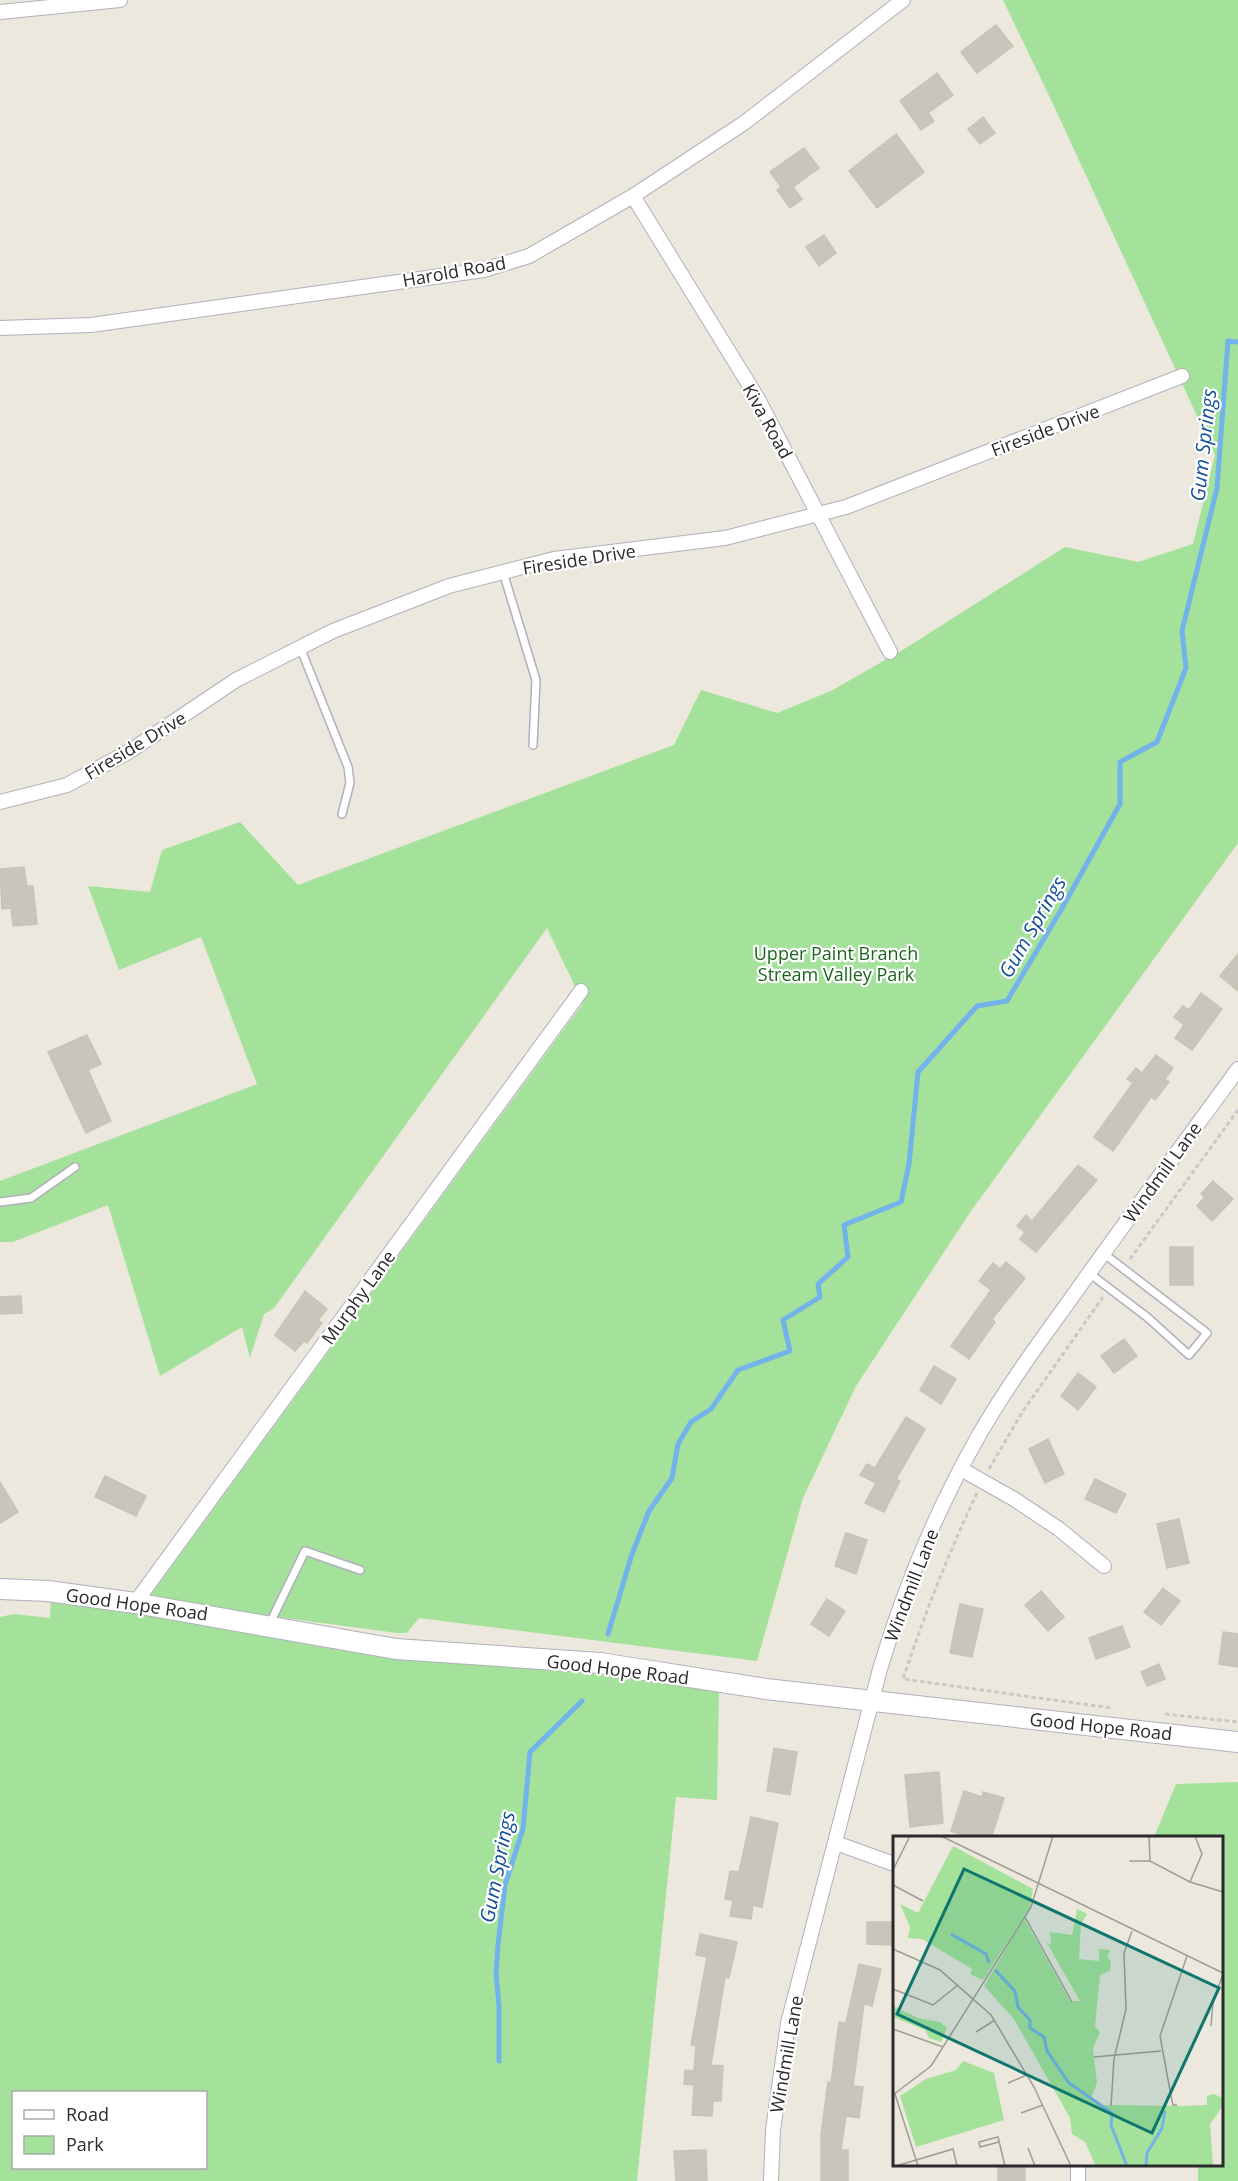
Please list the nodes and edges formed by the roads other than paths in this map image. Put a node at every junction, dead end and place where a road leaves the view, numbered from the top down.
1 (120, 0) edge
2 (903, 0) edge
3 (0, 12) edge
4 (633, 196) junction
5 (0, 328) edge
6 (1182, 376) dead end
7 (819, 514) junction
8 (503, 572) junction
9 (300, 647) junction
10 (891, 652) dead end
11 (533, 745) dead end
12 (0, 802) edge
13 (342, 814) dead end
14 (580, 991) dead end
15 (1238, 1069) edge
16 (75, 1167) dead end
17 (0, 1202) edge
18 (1103, 1253) junction
19 (1089, 1273) junction
20 (961, 1469) junction
21 (1104, 1566) dead end
22 (360, 1570) dead end
23 (0, 1589) edge
24 (135, 1603) junction
25 (269, 1625) junction
26 (873, 1700) junction
27 (1238, 1742) edge
28 (836, 1843) junction
29 (893, 1864) edge
30 (771, 2181) edge

1 - 3 street
2 - 4 street, Harold Road
4 - 5 street, Harold Road
4 - 7 street, Kiva Road
6 - 7 street, Fireside Drive
7 - 8 street, Fireside Drive
7 - 10 street, Kiva Road
8 - 9 street, Fireside Drive
8 - 11 lane
9 - 12 street, Fireside Drive
9 - 13 lane
14 - 24 street, Murphy Lane
15 - 18 street, Windmill Lane
16 - 17 lane
18 - 19 street, Windmill Lane
18 - 19 lane
19 - 20 street, Windmill Lane
20 - 21 street
20 - 26 street, Windmill Lane
22 - 25 lane
23 - 24 street, Good Hope Road
24 - 25 street, Good Hope Road
25 - 26 street, Good Hope Road
26 - 27 street, Good Hope Road
26 - 28 street, Windmill Lane
28 - 29 street
28 - 30 street, Windmill Lane

